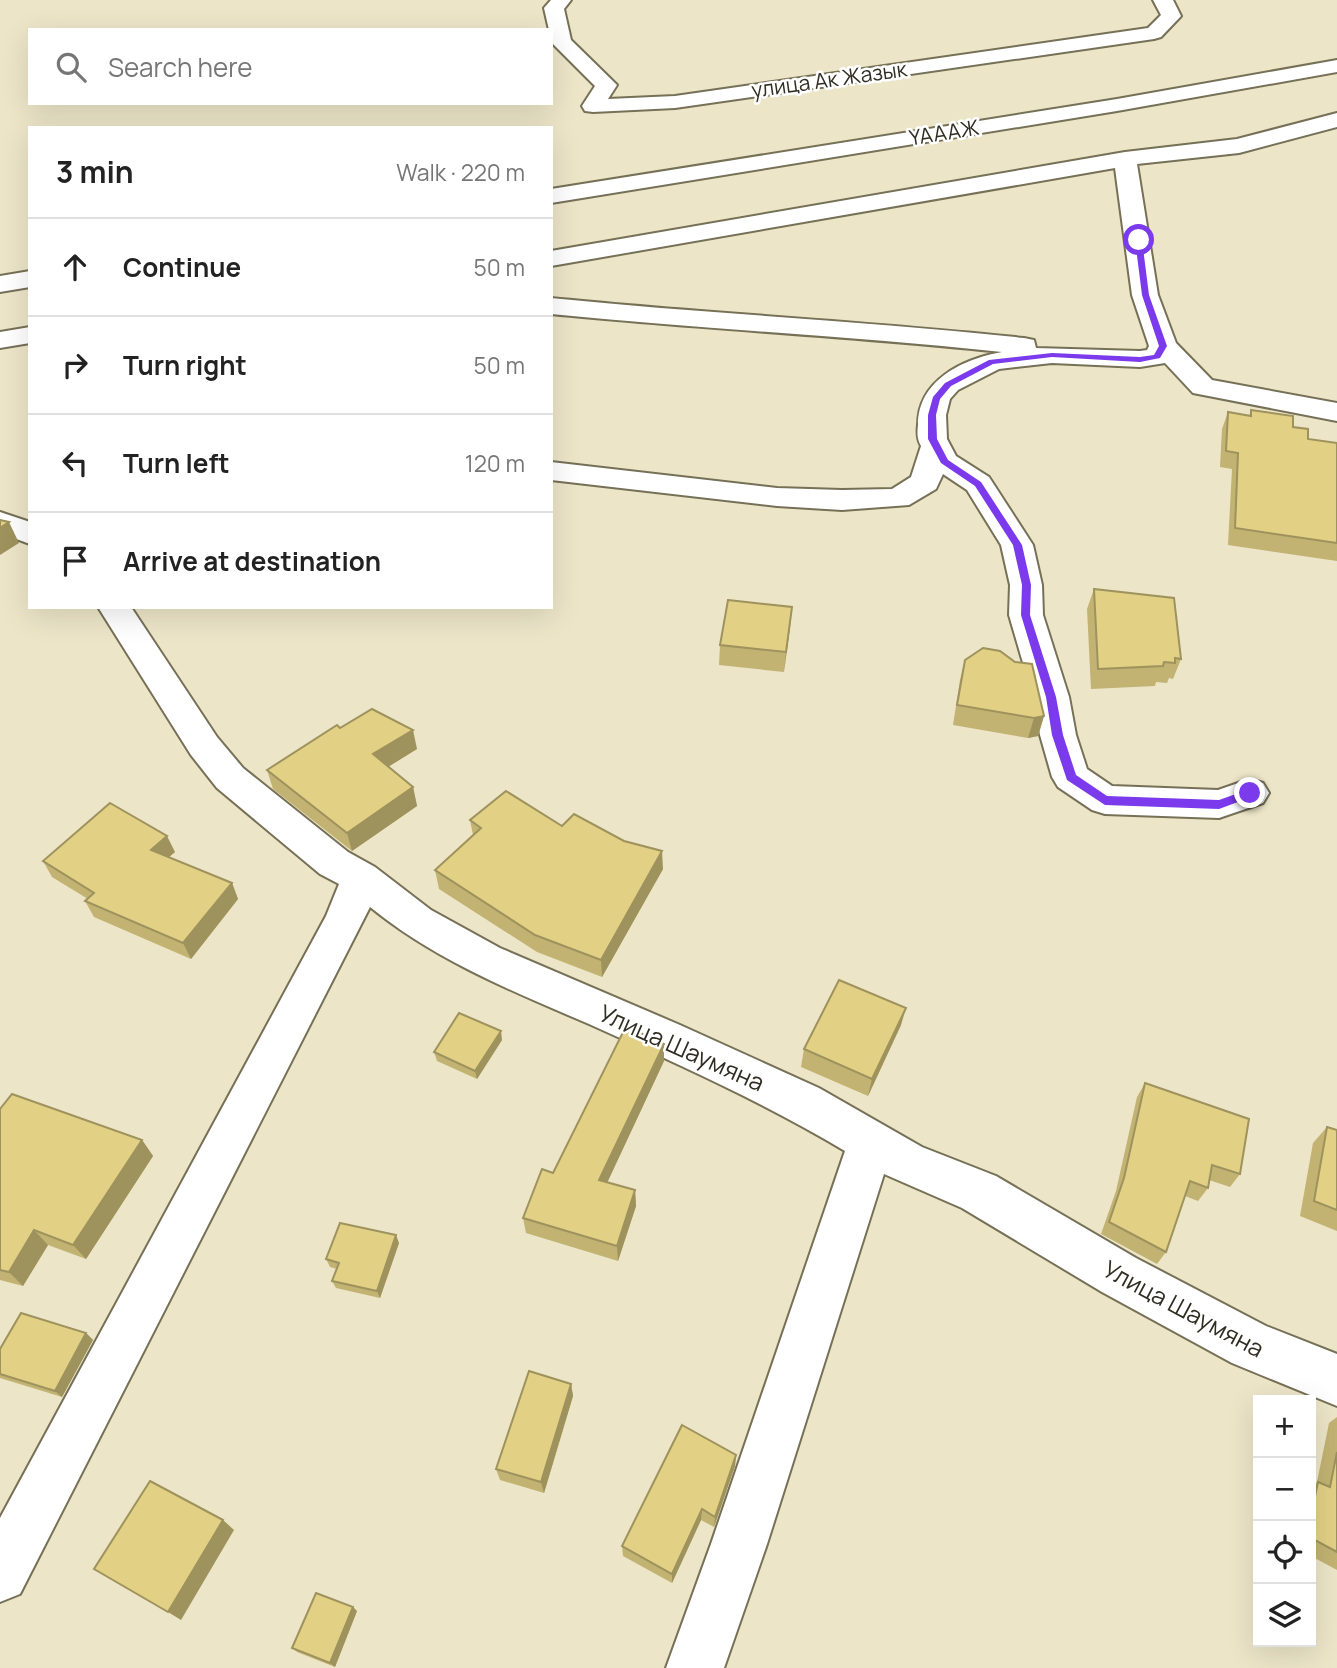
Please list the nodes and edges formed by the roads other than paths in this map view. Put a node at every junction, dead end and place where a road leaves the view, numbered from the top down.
1 (561, 0) edge
2 (1163, 0) edge
3 (1337, 66) edge
4 (1337, 120) edge
5 (1125, 159) junction
6 (553, 196) edge
7 (553, 259) edge
8 (28, 279) edge
9 (0, 284) edge
10 (553, 306) edge
11 (28, 335) edge
12 (0, 340) edge
13 (1163, 346) junction
14 (1098, 358) junction
15 (1337, 412) edge
16 (936, 446) junction
17 (553, 471) edge
18 (0, 522) edge
19 (28, 533) edge
20 (115, 609) edge
21 (1250, 793) dead end
22 (361, 878) junction
23 (872, 1140) junction
24 (1337, 1380) edge
25 (0, 1574) edge
26 (695, 1668) edge

1 - 2 main road, улица Ак Жазык
3 - 6 main road, ҮАААЖ
4 - 5 main road
5 - 7 main road
5 - 13 main road
8 - 9 main road
10 - 14 main road
11 - 12 main road
13 - 14 main road
13 - 15 main road
14 - 16 main road
16 - 17 main road
16 - 21 main road
18 - 19 main road
20 - 22 main road, Улица Шаумяна
22 - 23 main road, Улица Шаумяна
22 - 25 main road
23 - 24 main road, Улица Шаумяна
23 - 26 main road

